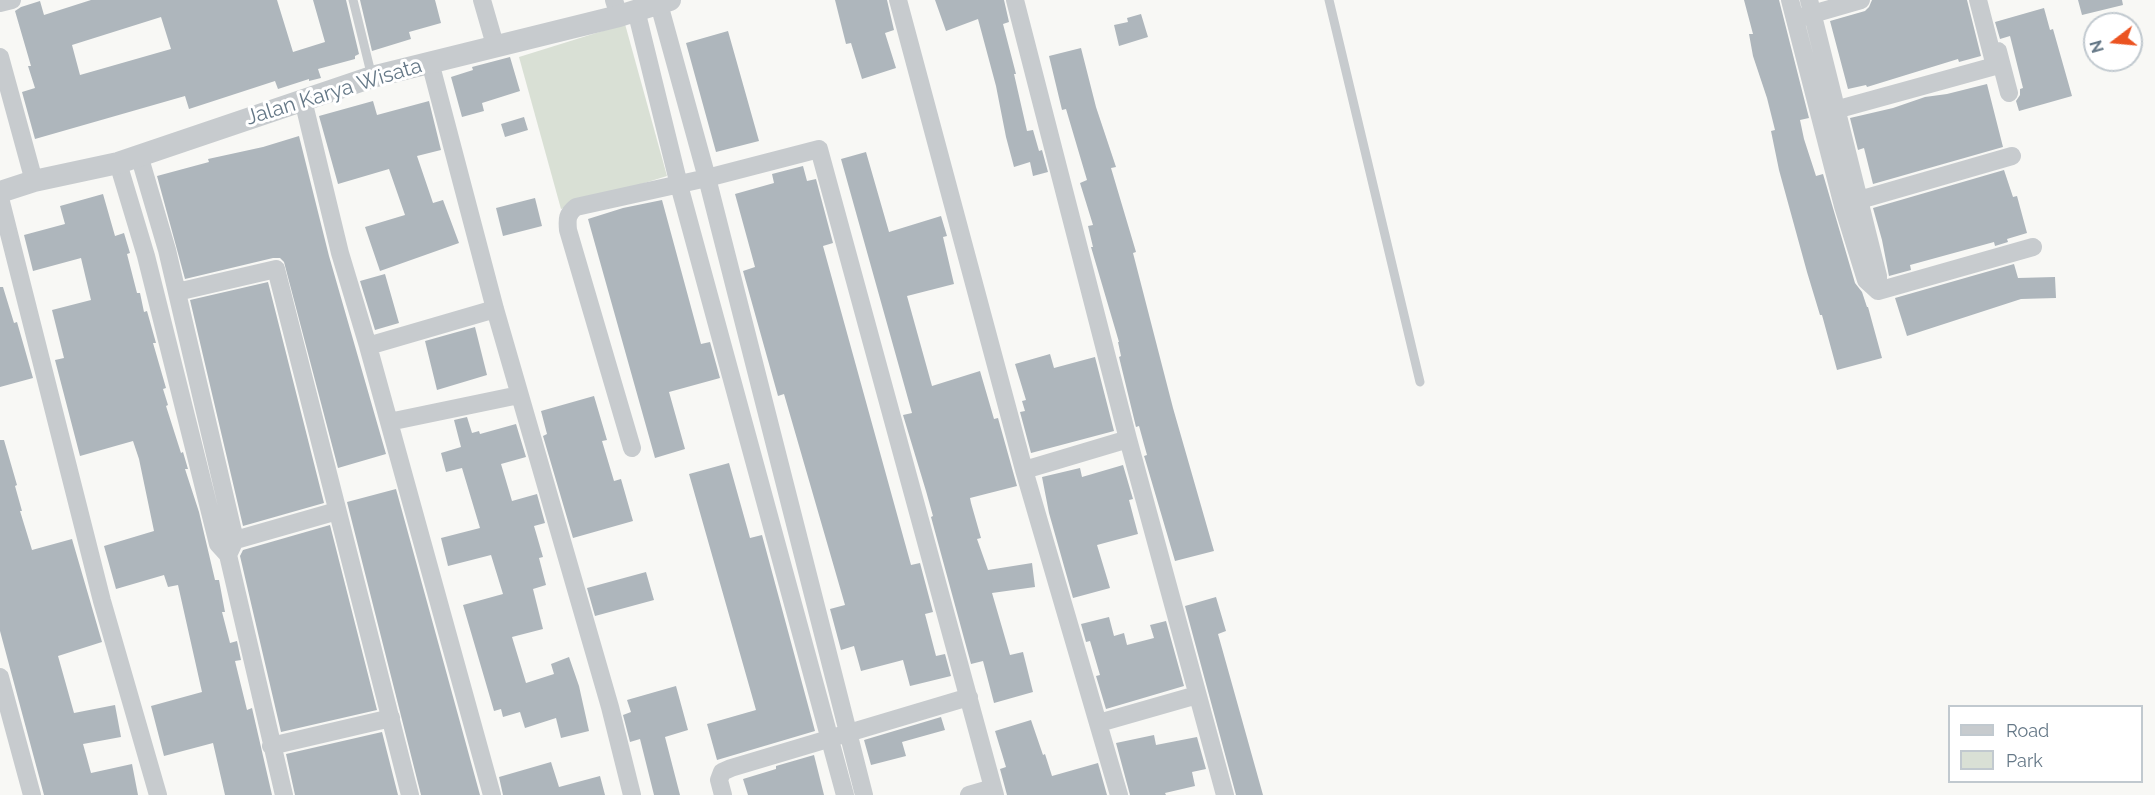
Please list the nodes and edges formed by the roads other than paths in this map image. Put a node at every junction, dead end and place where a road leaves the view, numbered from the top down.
1 (12, 0) edge
2 (353, 0) edge
3 (482, 0) edge
4 (898, 0) edge
5 (1015, 0) edge
6 (1329, 0) edge
7 (1790, 0) edge
8 (1861, 0) edge
9 (1978, 0) edge
10 (1986, 0) edge
11 (665, 2) edge
12 (0, 3) edge
13 (1811, 7) edge
14 (623, 9) edge
15 (1795, 19) junction
16 (495, 45) junction
17 (0, 57) edge
18 (430, 62) junction
19 (372, 77) junction
20 (2009, 93) dead end
21 (303, 100) junction
22 (1829, 112) junction
23 (2012, 156) dead end
24 (129, 159) junction
25 (707, 178) junction
26 (34, 181) junction
27 (680, 185) junction
28 (0, 192) edge
29 (0, 198) edge
30 (1851, 203) junction
31 (2033, 247) dead end
32 (167, 250) junction
33 (146, 256) junction
34 (177, 292) junction
35 (495, 309) junction
36 (183, 317) junction
37 (161, 323) junction
38 (368, 346) junction
39 (1420, 382) dead end
40 (519, 395) junction
41 (204, 404) junction
42 (183, 410) junction
43 (390, 422) junction
44 (1128, 439) junction
45 (632, 448) dead end
46 (1024, 470) junction
47 (337, 512) junction
48 (227, 546) junction
49 (0, 678) edge
50 (1197, 695) junction
51 (969, 697) junction
52 (391, 718) junction
53 (1099, 723) junction
54 (847, 733) junction
55 (830, 739) junction
56 (271, 746) junction
57 (994, 792) edge
58 (32, 795) edge
59 (158, 795) edge
60 (284, 795) edge
61 (410, 795) edge
62 (492, 795) edge
63 (632, 795) edge
64 (723, 795) edge
65 (844, 795) edge
66 (864, 795) edge
67 (969, 795) edge
68 (1119, 795) edge
69 (1225, 795) edge

1 - 12 street
2 - 19 lane
3 - 16 street
4 - 46 street
5 - 44 street
6 - 39 lane
7 - 15 street
8 - 13 street
9 - 22 street
10 - 20 street
11 - 14 street, Jalan Karya Wisata
11 - 25 street
13 - 15 street
13 - 22 street
14 - 16 street, Jalan Karya Wisata
14 - 27 street
15 - 22 street
16 - 18 street, Jalan Karya Wisata
17 - 26 street
18 - 19 street, Jalan Karya Wisata
18 - 35 street
19 - 21 street, Jalan Karya Wisata
21 - 24 street, Jalan Karya Wisata
21 - 38 street
22 - 30 street
23 - 30 street
24 - 26 street, Jalan Karya Wisata
24 - 32 street
24 - 33 street
25 - 27 street
25 - 51 street
25 - 54 street
26 - 28 street, Jalan Karya Wisata
27 - 45 street
27 - 55 street
29 - 59 street
30 - 31 street
32 - 33 street
32 - 34 street
33 - 37 street
34 - 36 street
34 - 47 street
35 - 38 street
35 - 40 street
36 - 37 street
36 - 41 street
37 - 42 street
38 - 43 street
40 - 43 street
40 - 63 street
41 - 42 street
41 - 48 street
42 - 48 street
43 - 62 street
44 - 46 street
44 - 50 street
46 - 53 street
47 - 48 street
47 - 52 street
48 - 56 street
49 - 58 street
50 - 53 street
50 - 69 street
51 - 54 street
51 - 57 street
52 - 56 street
52 - 61 street
53 - 68 street
54 - 55 street
54 - 66 street
55 - 64 street
55 - 65 street
56 - 60 street
57 - 67 street

